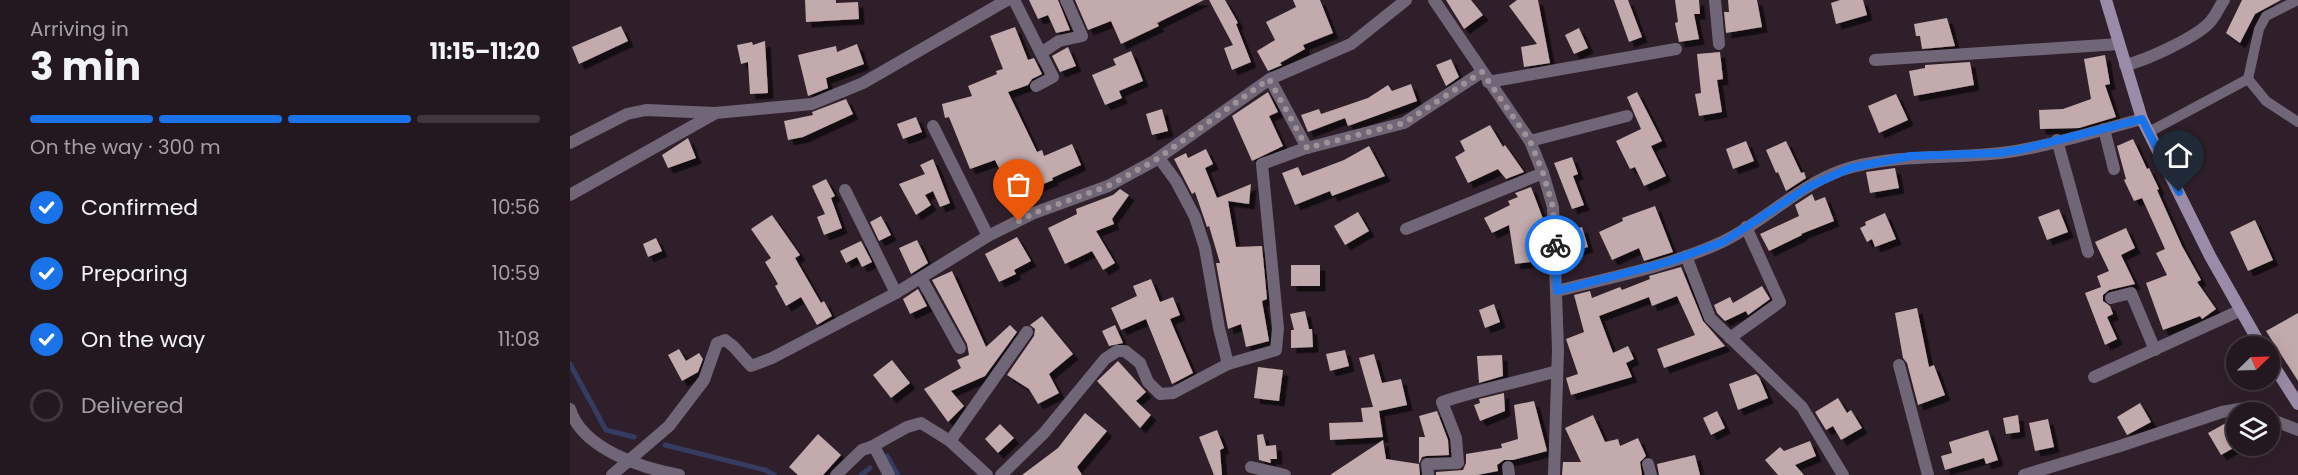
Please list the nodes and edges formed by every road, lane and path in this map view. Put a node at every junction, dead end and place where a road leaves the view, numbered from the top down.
1 (1007, 0) edge
2 (1014, 0) edge
3 (1066, 0) edge
4 (1406, 0) edge
5 (1434, 0) edge
6 (1715, 0) edge
7 (2106, 0) edge
8 (2224, 0) edge
9 (2298, 0) edge
10 (1719, 44) dead end
11 (2119, 44) junction
12 (1676, 49) dead end
13 (1041, 53) junction
14 (1875, 60) dead end
15 (2125, 65) junction
16 (1485, 77) junction
17 (1269, 79) junction
18 (2248, 79) junction
19 (1036, 86) dead end
20 (715, 113) junction
21 (1627, 116) dead end
22 (2142, 119) junction
23 (2298, 122) edge
24 (933, 126) dead end
25 (2104, 129) junction
26 (2149, 132) junction
27 (2057, 140) junction
28 (1530, 141) junction
29 (570, 142) edge
30 (1307, 148) junction
31 (1159, 158) junction
32 (2114, 169) dead end
33 (1543, 173) junction
34 (845, 190) dead end
35 (570, 195) edge
36 (1746, 227) junction
37 (1406, 229) dead end
38 (988, 236) junction
39 (2088, 252) dead end
40 (1686, 256) junction
41 (921, 278) junction
42 (1557, 291) junction
43 (896, 293) junction
44 (2111, 298) dead end
45 (2239, 311) junction
46 (1027, 332) dead end
47 (2255, 336) edge
48 (1730, 338) junction
49 (960, 348) dead end
50 (2155, 350) junction
51 (1228, 364) junction
52 (1899, 365) dead end
53 (1557, 371) junction
54 (2280, 376) edge
55 (2094, 377) dead end
56 (2298, 404) edge
57 (570, 409) edge
58 (2226, 411) edge
59 (2280, 422) edge
60 (2298, 429) edge
61 (950, 441) junction
62 (871, 447) junction
63 (628, 460) junction
64 (1251, 467) dead end
65 (612, 475) edge
66 (679, 475) edge
67 (836, 475) edge
68 (889, 475) edge
69 (987, 475) edge
70 (1001, 475) edge
71 (1285, 475) edge
72 (1428, 475) edge
73 (1554, 475) edge
74 (1842, 475) edge
75 (1928, 475) edge
76 (2024, 475) edge

1 - 20 street
2 - 13 street
3 - 13 street
4 - 17 street
5 - 16 street
6 - 10 street
7 - 11 street
8 - 15 street
9 - 18 lane
11 - 14 street
11 - 15 street
12 - 16 street
13 - 19 street
15 - 22 street
16 - 28 street
16 - 30 street
17 - 30 street
17 - 31 street
18 - 23 lane
18 - 26 lane
20 - 29 street
20 - 35 street
21 - 28 street
22 - 25 street
22 - 26 street
24 - 38 street
25 - 27 street
25 - 32 street
26 - 45 street
27 - 36 street
27 - 39 street
28 - 33 street
30 - 51 street
31 - 38 street
31 - 51 street
33 - 37 street
33 - 42 street
34 - 43 street
36 - 40 street
36 - 48 street
38 - 41 street
40 - 42 street
40 - 48 street
41 - 43 street
41 - 49 street
42 - 53 street
43 - 63 street
44 - 50 street
45 - 47 street
45 - 50 street
46 - 61 street
48 - 74 street
50 - 55 street
51 - 70 street
52 - 75 street
53 - 72 street
53 - 73 street
54 - 56 street
57 - 63 street
58 - 76 street
59 - 60 street
61 - 62 street
61 - 69 street
62 - 67 street
62 - 68 street
63 - 65 street
63 - 66 street
64 - 71 street

